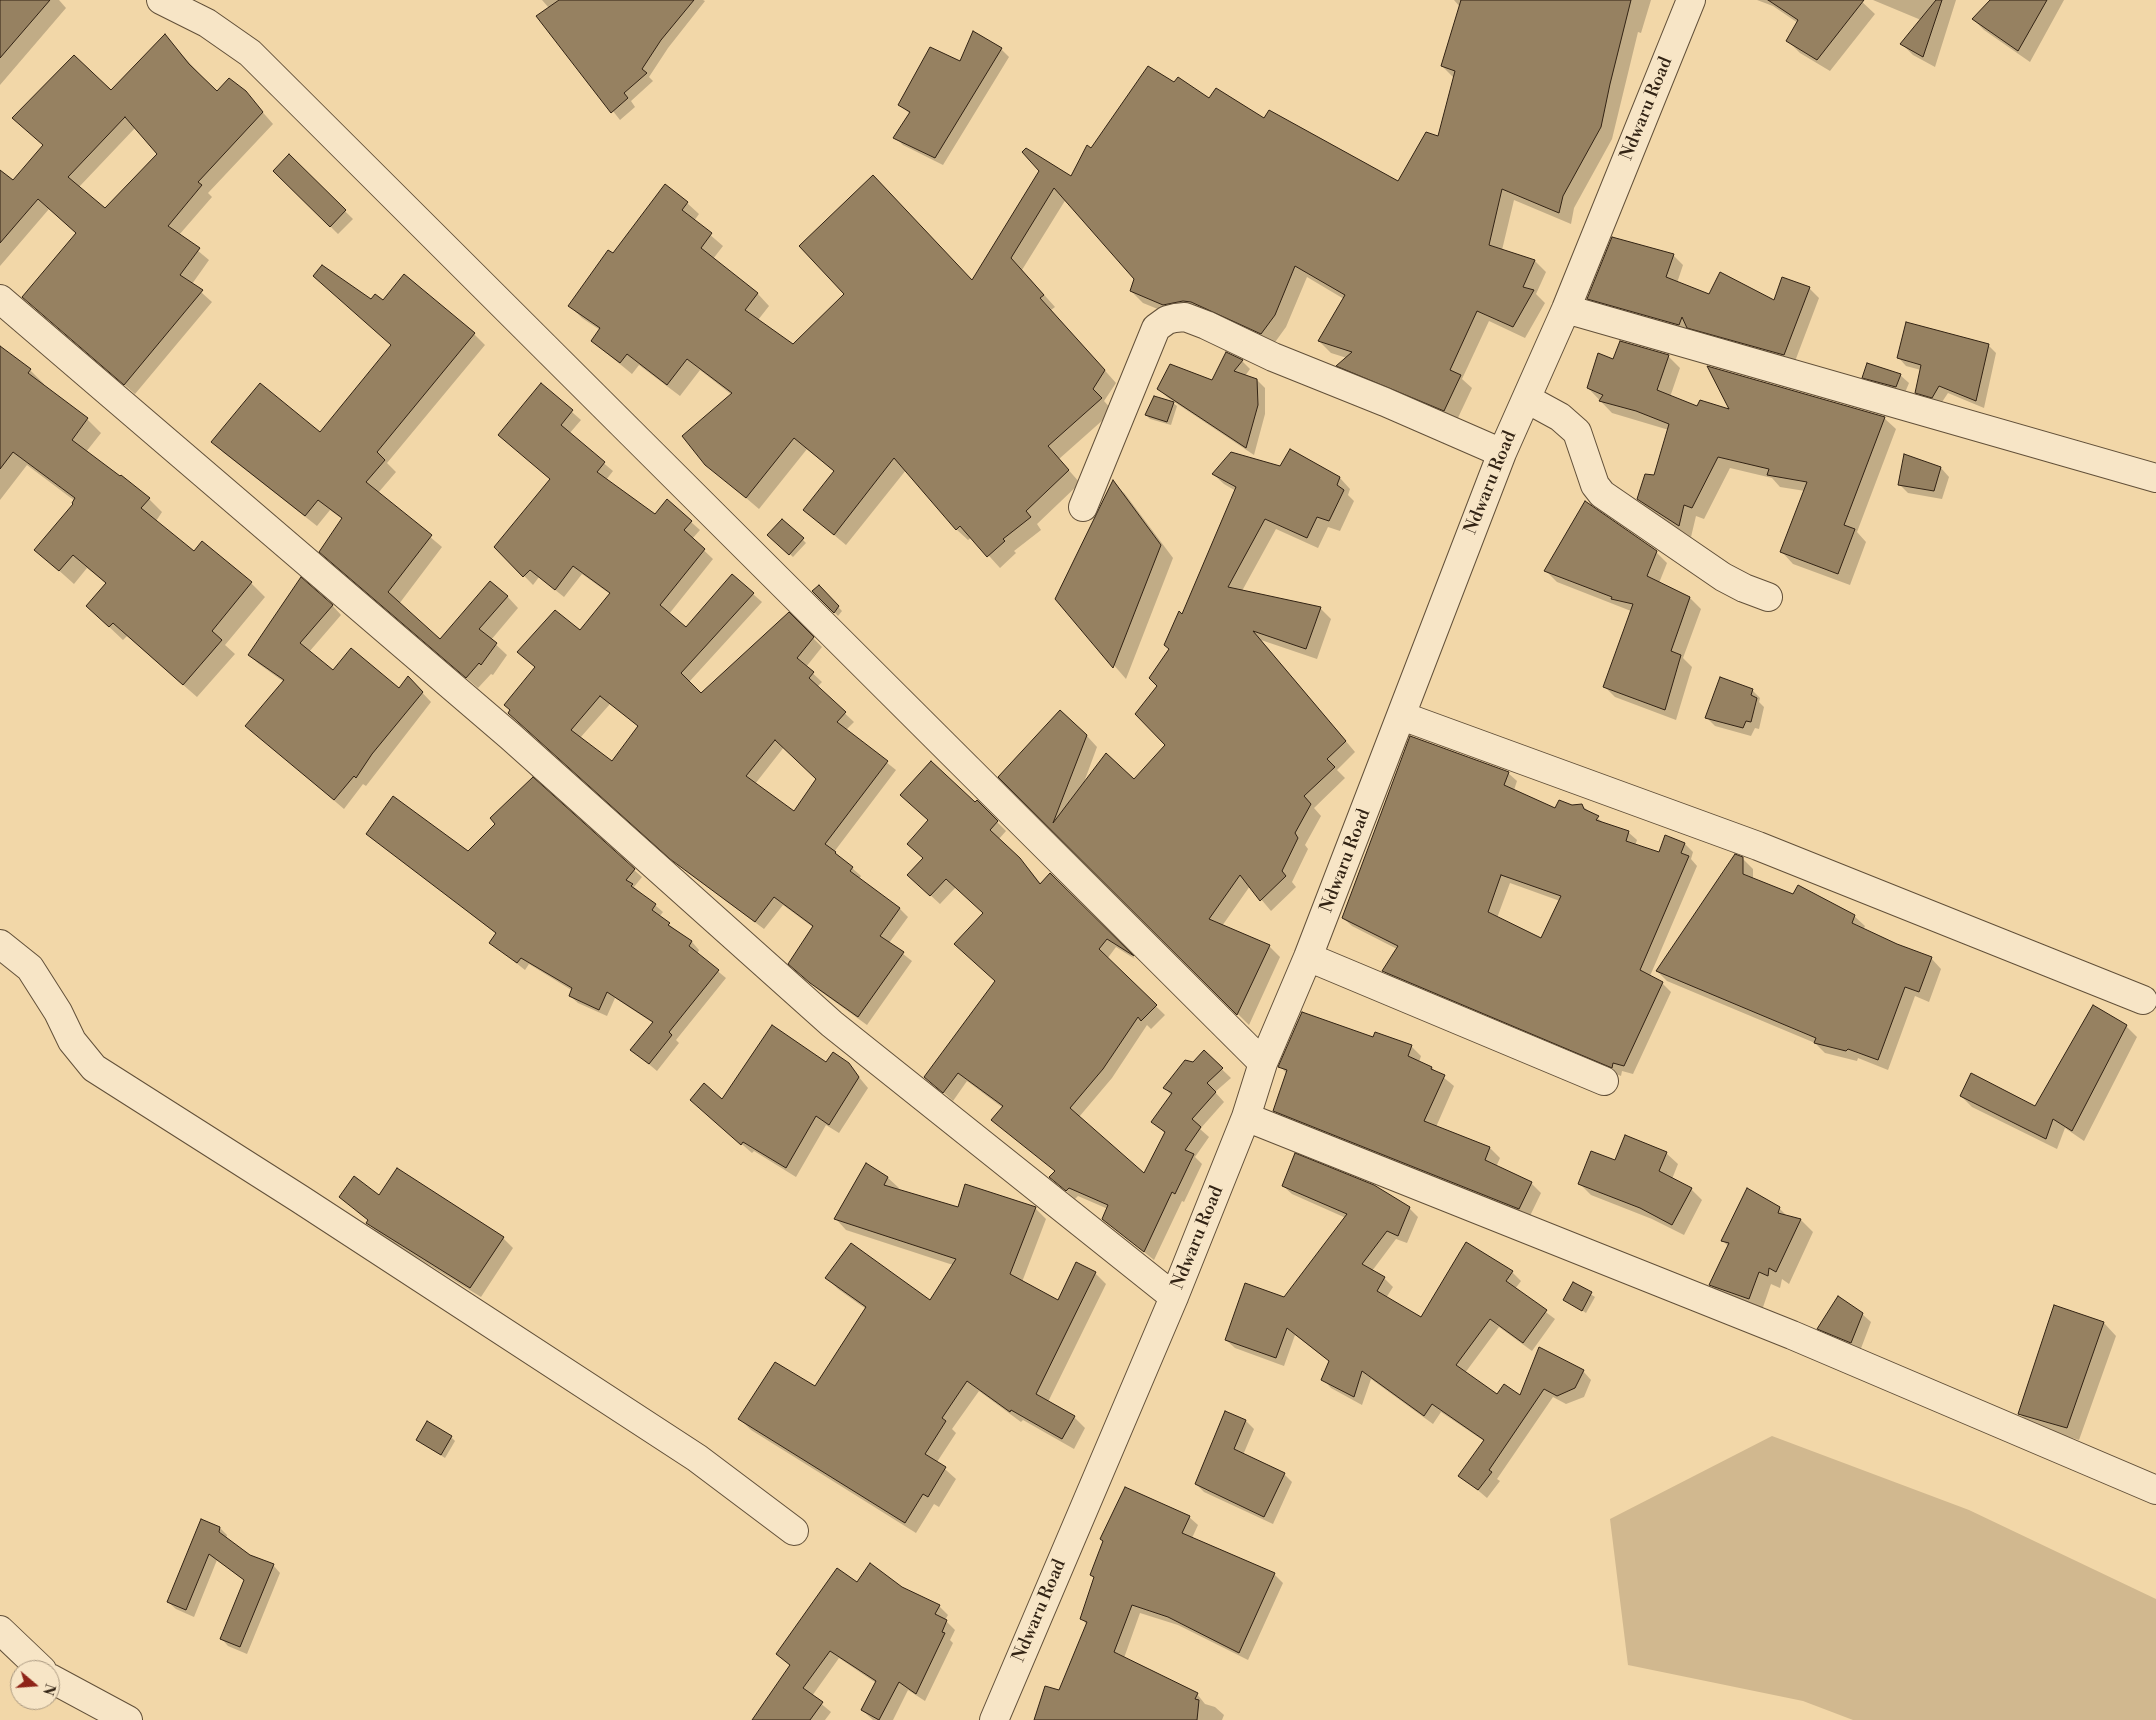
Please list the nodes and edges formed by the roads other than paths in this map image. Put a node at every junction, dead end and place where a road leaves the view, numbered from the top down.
1 (161, 0) edge
2 (1691, 0) edge
3 (0, 299) edge
4 (1566, 309) junction
5 (1527, 399) junction
6 (1502, 453) junction
7 (2156, 478) edge
8 (1083, 507) dead end
9 (1768, 597) dead end
10 (1402, 716) junction
11 (0, 944) edge
12 (1308, 957) junction
13 (2143, 1000) dead end
14 (1263, 1063) junction
15 (1604, 1081) dead end
16 (1246, 1117) junction
17 (1174, 1297) junction
18 (2156, 1490) edge
19 (794, 1531) dead end
20 (0, 1630) edge
21 (32, 1660) edge
22 (60, 1683) edge
23 (128, 1720) edge
24 (994, 1720) edge

1 - 14 street
2 - 4 street, Ndwaru Road
3 - 17 street
4 - 5 street, Ndwaru Road
4 - 7 street
5 - 6 street, Ndwaru Road
5 - 9 street
6 - 8 street
6 - 10 street, Ndwaru Road
10 - 12 street, Ndwaru Road
10 - 13 street
11 - 19 street
12 - 14 street, Ndwaru Road
12 - 15 street
14 - 16 street, Ndwaru Road
16 - 17 street, Ndwaru Road
16 - 18 street
17 - 24 street, Ndwaru Road
20 - 21 street
22 - 23 street

